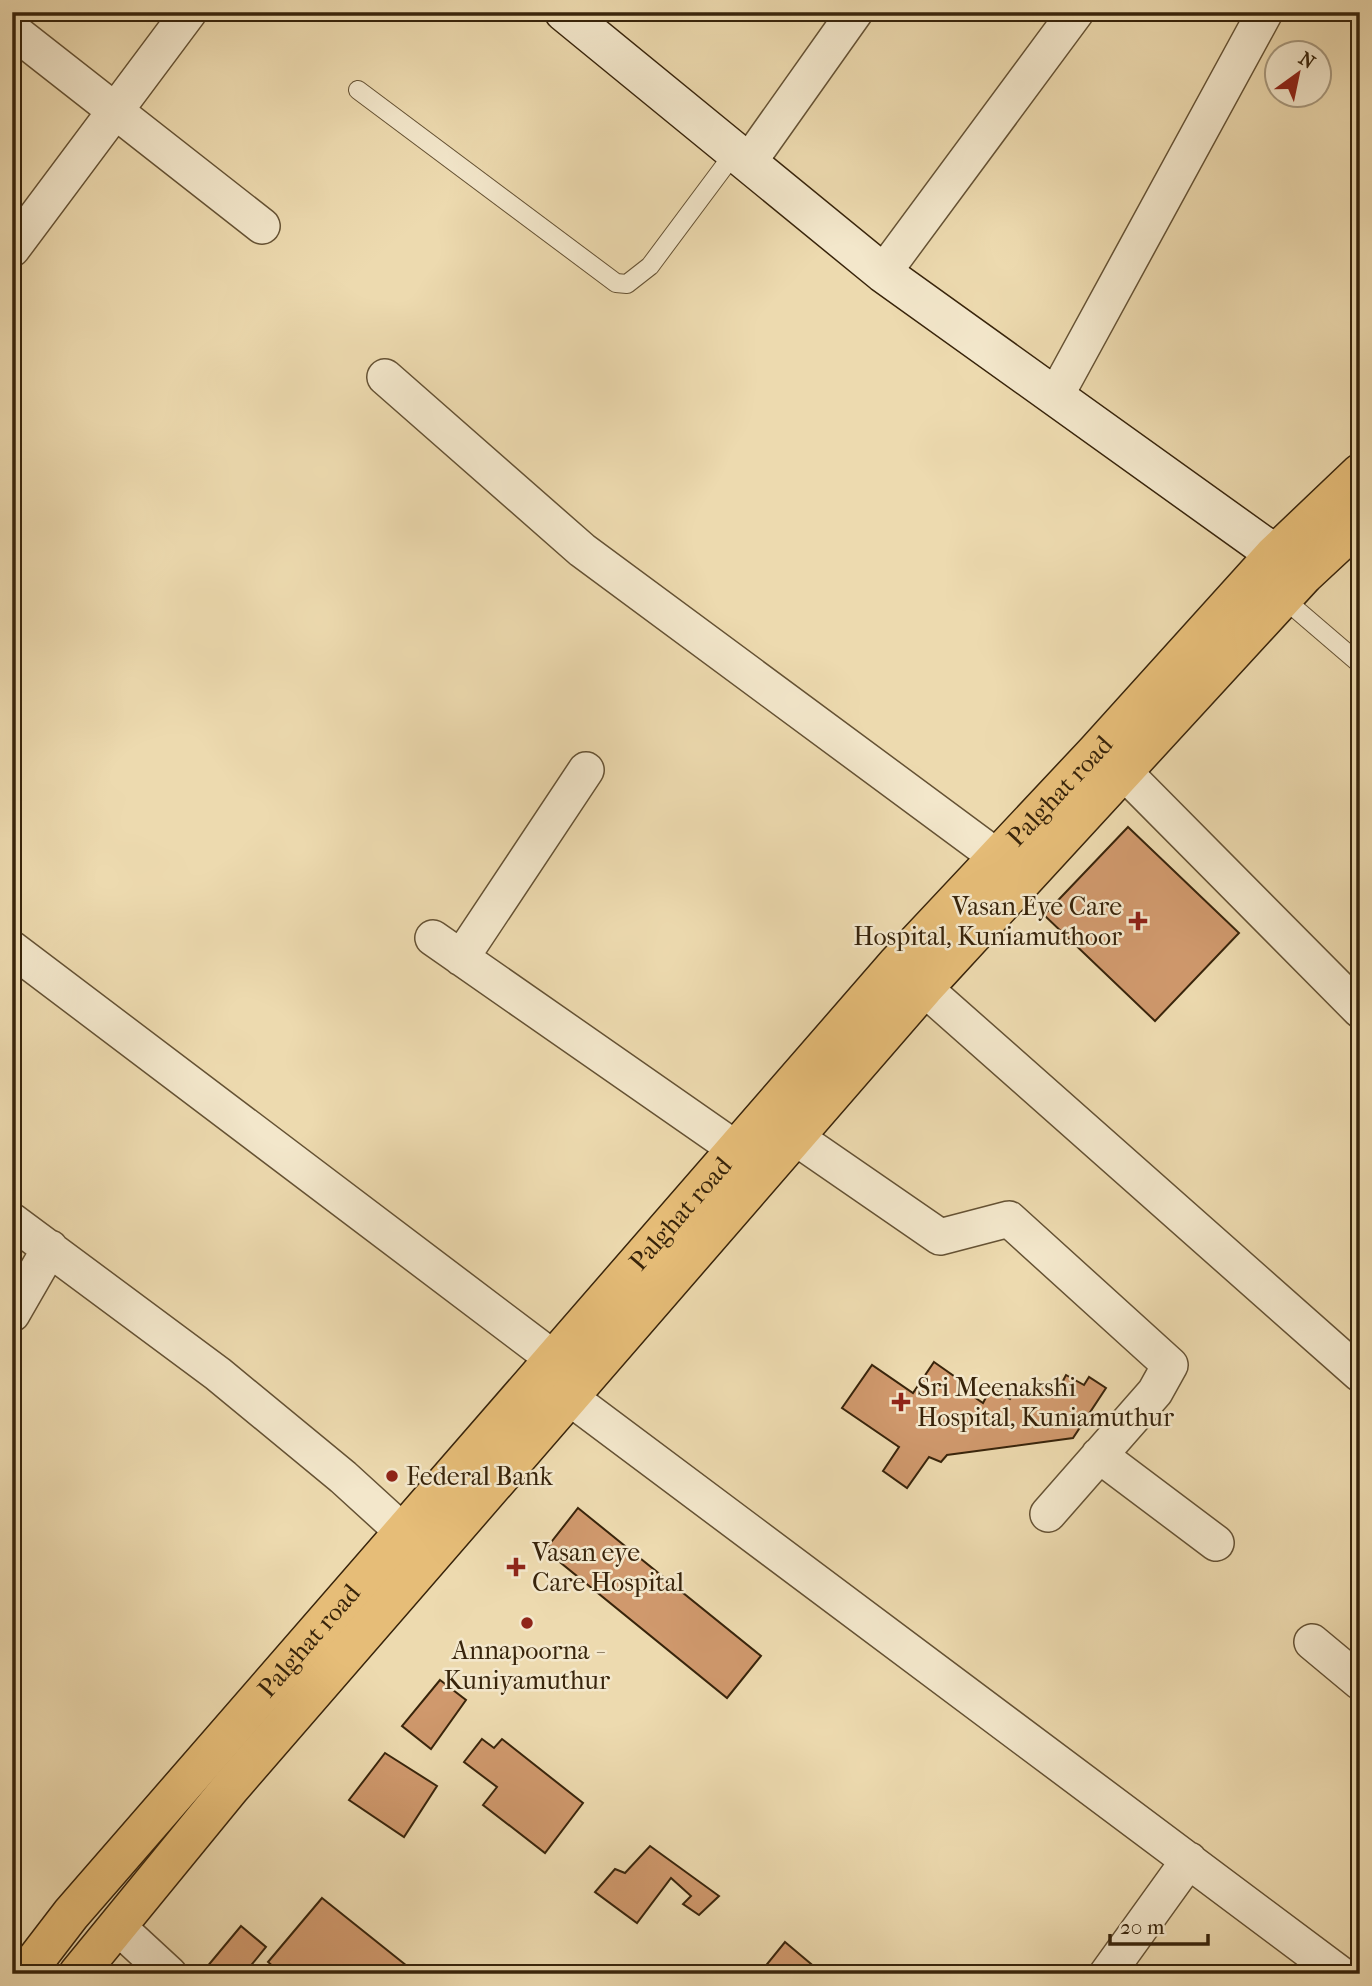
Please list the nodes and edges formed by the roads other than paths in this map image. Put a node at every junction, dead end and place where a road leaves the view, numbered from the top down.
1 (189, 12) edge
2 (564, 12) edge
3 (855, 12) edge
4 (1076, 12) edge
5 (1265, 12) edge
6 (12, 30) edge
7 (358, 90) dead end
8 (116, 111) junction
9 (741, 157) junction
10 (262, 226) dead end
11 (12, 249) edge
12 (883, 274) junction
13 (385, 377) dead end
14 (1055, 397) junction
15 (1360, 473) edge
16 (1360, 523) edge
17 (1287, 576) junction
18 (1360, 664) edge
19 (1109, 761) junction
20 (586, 770) dead end
21 (997, 857) junction
22 (12, 949) edge
23 (924, 988) junction
24 (1360, 1010) edge
25 (795, 1137) junction
26 (736, 1149) junction
27 (12, 1222) edge
28 (50, 1248) junction
29 (12, 1314) edge
30 (554, 1359) junction
31 (1360, 1374) edge
32 (569, 1397) junction
33 (1099, 1455) junction
34 (1048, 1514) dead end
35 (1216, 1544) dead end
36 (417, 1545) junction
37 (1312, 1642) dead end
38 (1360, 1682) edge
39 (1189, 1860) junction
40 (117, 1926) junction
41 (25, 1974) edge
42 (78, 1974) edge
43 (169, 1974) edge
44 (1107, 1974) edge
45 (1340, 1974) edge

1 - 8 street
2 - 9 street
3 - 9 street
4 - 12 street
5 - 14 street
6 - 8 street
7 - 9 lane
8 - 10 street
8 - 11 street
9 - 12 street
12 - 14 street
13 - 21 street
14 - 17 street
15 - 17 main road, Palghat road
16 - 17 main road, Palghat road
17 - 18 lane
17 - 19 main road, Palghat road
19 - 21 main road, Palghat road
19 - 23 main road, Palghat road
19 - 24 street
20 - 26 street
21 - 26 main road, Palghat road
22 - 30 street
23 - 25 main road, Palghat road
23 - 31 street
25 - 32 main road, Palghat road
25 - 33 street
26 - 30 main road, Palghat road
27 - 28 street
28 - 29 street
28 - 36 street
30 - 36 main road, Palghat road
32 - 36 main road, Palghat road
32 - 39 street
33 - 34 street
33 - 35 street
36 - 40 main road, Palghat road
36 - 41 main road, Palghat road
37 - 38 street
39 - 44 street
39 - 45 street
40 - 42 main road, Palghat road
40 - 43 street

